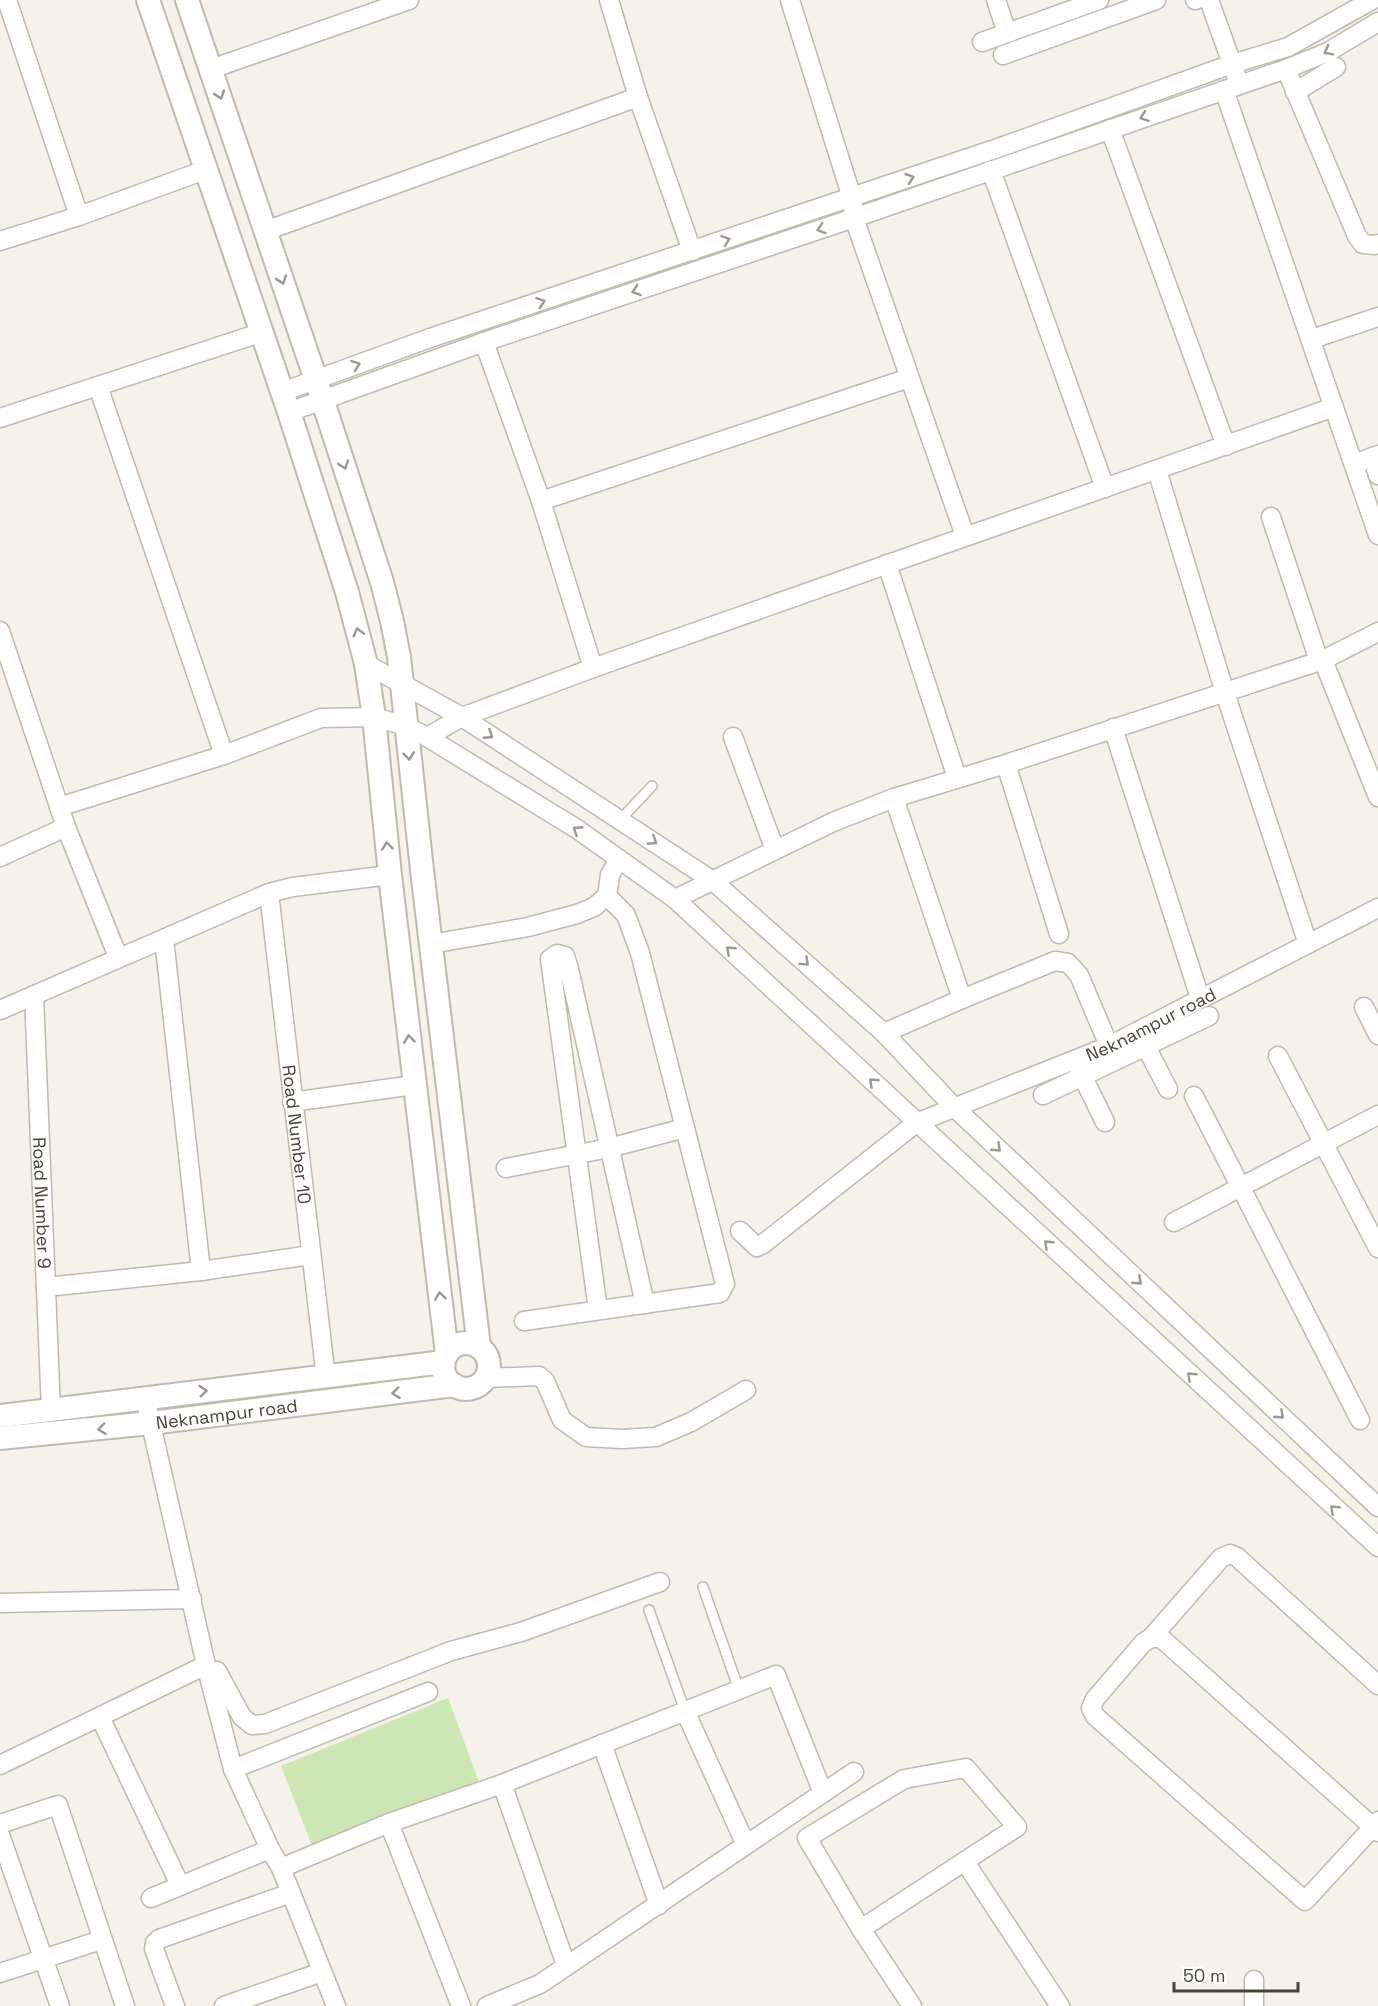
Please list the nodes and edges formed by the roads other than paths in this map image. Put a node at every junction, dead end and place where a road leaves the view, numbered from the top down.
1 (7, 0) edge
2 (148, 0) edge
3 (187, 0) edge
4 (409, 0) edge
5 (609, 0) edge
6 (790, 0) edge
7 (996, 0) edge
8 (1156, 0) edge
9 (1209, 0) edge
10 (1372, 0) edge
11 (1087, 3) edge
12 (1378, 22) edge
13 (1093, 23) junction
14 (1007, 33) junction
15 (982, 42) dead end
16 (1003, 55) dead end
17 (1232, 64) junction
18 (1336, 67) dead end
19 (211, 69) junction
20 (1286, 69) junction
21 (1232, 88) junction
22 (1295, 92) junction
23 (638, 97) junction
24 (1110, 129) junction
25 (205, 170) junction
26 (991, 170) junction
27 (852, 198) junction
28 (79, 216) junction
29 (854, 218) junction
30 (265, 231) junction
31 (0, 242) edge
32 (1378, 244) edge
33 (692, 251) junction
34 (1378, 317) edge
35 (260, 333) junction
36 (1312, 339) junction
37 (484, 342) junction
38 (909, 378) junction
39 (98, 386) junction
40 (320, 390) junction
41 (285, 402) junction
42 (1334, 407) junction
43 (0, 418) edge
44 (1226, 446) junction
45 (1375, 456) edge
46 (1354, 464) junction
47 (1156, 470) junction
48 (1378, 475) edge
49 (1105, 488) junction
50 (541, 501) junction
51 (1271, 517) dead end
52 (1378, 535) edge
53 (965, 536) junction
54 (887, 564) junction
55 (0, 631) edge
56 (1378, 632) edge
57 (1321, 661) junction
58 (366, 664) junction
59 (593, 668) junction
60 (402, 684) junction
61 (1225, 693) junction
62 (374, 717) junction
63 (462, 717) junction
64 (406, 726) junction
65 (1113, 728) junction
66 (733, 737) dead end
67 (427, 738) junction
68 (224, 755) junction
69 (1006, 764) junction
70 (957, 777) junction
71 (652, 786) dead end
72 (1378, 797) edge
73 (894, 798) junction
74 (59, 807) junction
75 (620, 820) junction
76 (66, 827) junction
77 (775, 850) junction
78 (0, 857) edge
79 (619, 859) junction
80 (390, 875) junction
81 (713, 880) junction
82 (269, 892) junction
83 (607, 896) junction
84 (675, 899) junction
85 (1378, 908) edge
86 (1059, 934) dead end
87 (164, 939) junction
88 (431, 944) junction
89 (1308, 944) junction
90 (118, 957) junction
91 (34, 995) junction
92 (1200, 998) junction
93 (962, 999) junction
94 (1364, 1007) dead end
95 (0, 1010) edge
96 (1209, 1016) dead end
97 (884, 1033) junction
98 (1378, 1035) edge
99 (1142, 1039) junction
100 (1109, 1046) junction
101 (1278, 1056) dead end
102 (1075, 1059) junction
103 (1083, 1077) junction
104 (414, 1085) junction
105 (1168, 1089) dead end
106 (1043, 1095) dead end
107 (1194, 1096) dead end
108 (292, 1102) junction
109 (954, 1107) junction
110 (1378, 1115) edge
111 (1105, 1122) dead end
112 (916, 1123) junction
113 (685, 1128) junction
114 (1323, 1144) junction
115 (609, 1148) junction
116 (577, 1154) junction
117 (506, 1168) dead end
118 (1242, 1186) junction
119 (1174, 1222) dead end
120 (740, 1231) dead end
121 (1378, 1248) edge
122 (311, 1255) junction
123 (201, 1271) junction
124 (46, 1287) junction
125 (645, 1304) junction
126 (598, 1310) junction
127 (524, 1321) dead end
128 (479, 1347) junction
129 (446, 1358) junction
130 (326, 1378) junction
131 (486, 1378) junction
132 (454, 1385) junction
133 (746, 1390) dead end
134 (145, 1398) junction
135 (51, 1411) junction
136 (0, 1416) edge
137 (1360, 1420) dead end
138 (151, 1423) junction
139 (0, 1438) edge
140 (1378, 1507) edge
141 (1378, 1547) edge
142 (660, 1582) dead end
143 (703, 1587) dead end
144 (192, 1599) junction
145 (0, 1603) edge
146 (650, 1610) dead end
147 (1151, 1638) junction
148 (208, 1669) junction
149 (1378, 1685) edge
150 (739, 1690) junction
151 (428, 1692) dead end
152 (686, 1711) junction
153 (100, 1717) junction
154 (602, 1744) junction
155 (0, 1765) edge
156 (233, 1768) junction
157 (854, 1772) dead end
158 (502, 1784) junction
159 (823, 1793) junction
160 (389, 1823) junction
161 (0, 1824) edge
162 (1376, 1826) edge
163 (0, 1835) edge
164 (746, 1845) junction
165 (270, 1849) junction
166 (965, 1862) junction
167 (281, 1868) junction
168 (180, 1886) junction
169 (291, 1893) junction
170 (151, 1898) dead end
171 (659, 1905) junction
172 (861, 1929) junction
173 (101, 1940) junction
174 (43, 1959) junction
175 (566, 1965) junction
176 (322, 1972) junction
177 (0, 1973) edge
178 (1254, 1980) dead end
179 (60, 2006) edge
180 (125, 2006) edge
181 (175, 2006) edge
182 (224, 2006) edge
183 (336, 2006) edge
184 (461, 2006) edge
185 (487, 2006) edge
186 (912, 2006) edge
187 (1060, 2006) edge
188 (1254, 2006) edge

1 - 28 street
2 - 25 street
3 - 19 street
4 - 19 street
5 - 23 street
6 - 27 street
7 - 14 street
8 - 13 street
9 - 17 street
10 - 17 street
11 - 13 street
11 - 14 street
12 -> 20 street
13 - 16 street
14 - 15 street
17 - 21 street
27 -> 17 street
18 - 22 street
19 -> 30 street
20 - 21 street
20 - 22 street
21 -> 24 street
21 - 36 street
22 - 32 street
23 - 30 street
23 - 33 street
24 - 26 street
24 - 44 street
25 - 28 street
25 - 35 street
26 - 29 street
26 - 49 street
27 - 29 street
33 -> 27 street
28 - 31 street
29 -> 37 street
29 - 38 street
30 -> 40 street
40 -> 33 street
34 - 36 street
35 - 39 street
35 - 41 street
36 - 42 street
37 - 40 street
37 - 50 street
38 - 50 street
38 - 53 street
39 - 43 street
39 - 68 street
40 - 41 street
40 -> 60 street
58 -> 41 street
42 - 44 street
42 - 46 street
44 - 47 street
45 - 46 street
45 - 48 street
46 - 52 street
47 - 49 street
47 - 61 street
49 - 53 street
50 - 59 street
51 - 57 street
53 - 54 street
54 - 59 street
54 - 70 street
55 - 74 street
56 - 57 street
57 - 61 street
57 - 72 street
58 - 60 street
58 - 62 street
59 - 63 street
60 - 63 street
60 - 64 street
61 - 65 street
61 - 89 street
62 - 64 street
62 - 68 street
80 -> 62 street
63 - 67 street
63 -> 75 street
64 - 67 street
64 -> 88 street
65 - 69 street
65 - 92 street
66 - 77 street
79 -> 67 street
68 - 74 street
69 - 70 street
69 - 86 street
70 - 73 street
71 - 75 lane
73 - 77 street
73 - 93 street
74 - 76 street
75 -> 81 street
76 - 78 street
76 - 90 street
77 - 81 street
79 - 83 street
79 - 84 street
80 - 82 street
104 -> 80 street
81 - 84 street
81 -> 97 street
82 - 87 street
82 - 108 street, Road Number 10
83 - 88 street
83 - 113 street
112 -> 84 street
85 - 89 street, Neknampur road
87 - 90 street
87 - 123 street
88 - 128 street
89 - 92 street, Neknampur road
90 - 91 street
91 - 95 street
91 - 124 street, Road Number 9
92 - 99 street, Neknampur road
93 - 97 street
93 - 100 street
94 - 98 street
96 - 99 street
97 - 109 street
99 - 100 street, Neknampur road
99 - 103 street
99 - 105 street
100 - 102 street, Neknampur road
101 - 114 street
102 - 103 street
102 - 109 street, Neknampur road
103 - 106 street
103 - 111 street
104 - 108 street
129 -> 104 street
107 - 118 street
108 - 122 street, Road Number 10
109 - 112 street, Neknampur road
109 -> 140 street
110 - 114 street
112 - 120 street, Neknampur road
141 -> 112 street
113 - 115 street
113 - 125 street
114 - 118 street
114 - 121 street
115 - 116 street
115 - 116 street
115 - 125 street
116 - 117 street
116 - 126 street
118 - 119 street
118 - 137 street
122 - 123 street
122 - 130 street, Road Number 10
123 - 124 street
124 - 135 street, Road Number 9
125 - 126 street
126 - 127 street
128 - 129 street
128 - 131 street
129 - 130 street, Neknampur road
129 - 132 street
134 -> 130 street, Neknampur road
131 - 132 street
131 - 133 street
132 -> 138 street, Neknampur road
134 - 135 street, Neknampur road
134 - 138 street
135 - 136 street, Neknampur road
138 -> 139 street, Neknampur road
138 - 144 street
142 - 148 street
143 - 150 lane
144 - 145 street
144 - 148 street
146 - 152 lane
147 - 149 street
147 - 162 street
147 - 162 street
148 - 153 street
148 - 156 street
150 - 152 street
150 - 159 street
151 - 156 street
152 - 154 street
152 - 164 street
153 - 155 street
153 - 168 street
154 - 158 street
154 - 171 street
156 - 165 street
157 - 159 street
158 - 160 street
158 - 175 street
159 - 164 street
160 - 167 street
160 - 184 street
161 - 173 street
163 - 174 street
164 - 171 street
165 - 167 street
165 - 168 street
166 - 172 street
166 - 172 street
166 - 187 street
167 - 169 street
168 - 170 street
169 - 176 street
169 - 181 street
171 - 175 street
172 - 186 street
173 - 174 street
173 - 180 street
174 - 177 street
174 - 179 street
175 - 185 street
176 - 182 street
176 - 183 street
178 - 188 street

